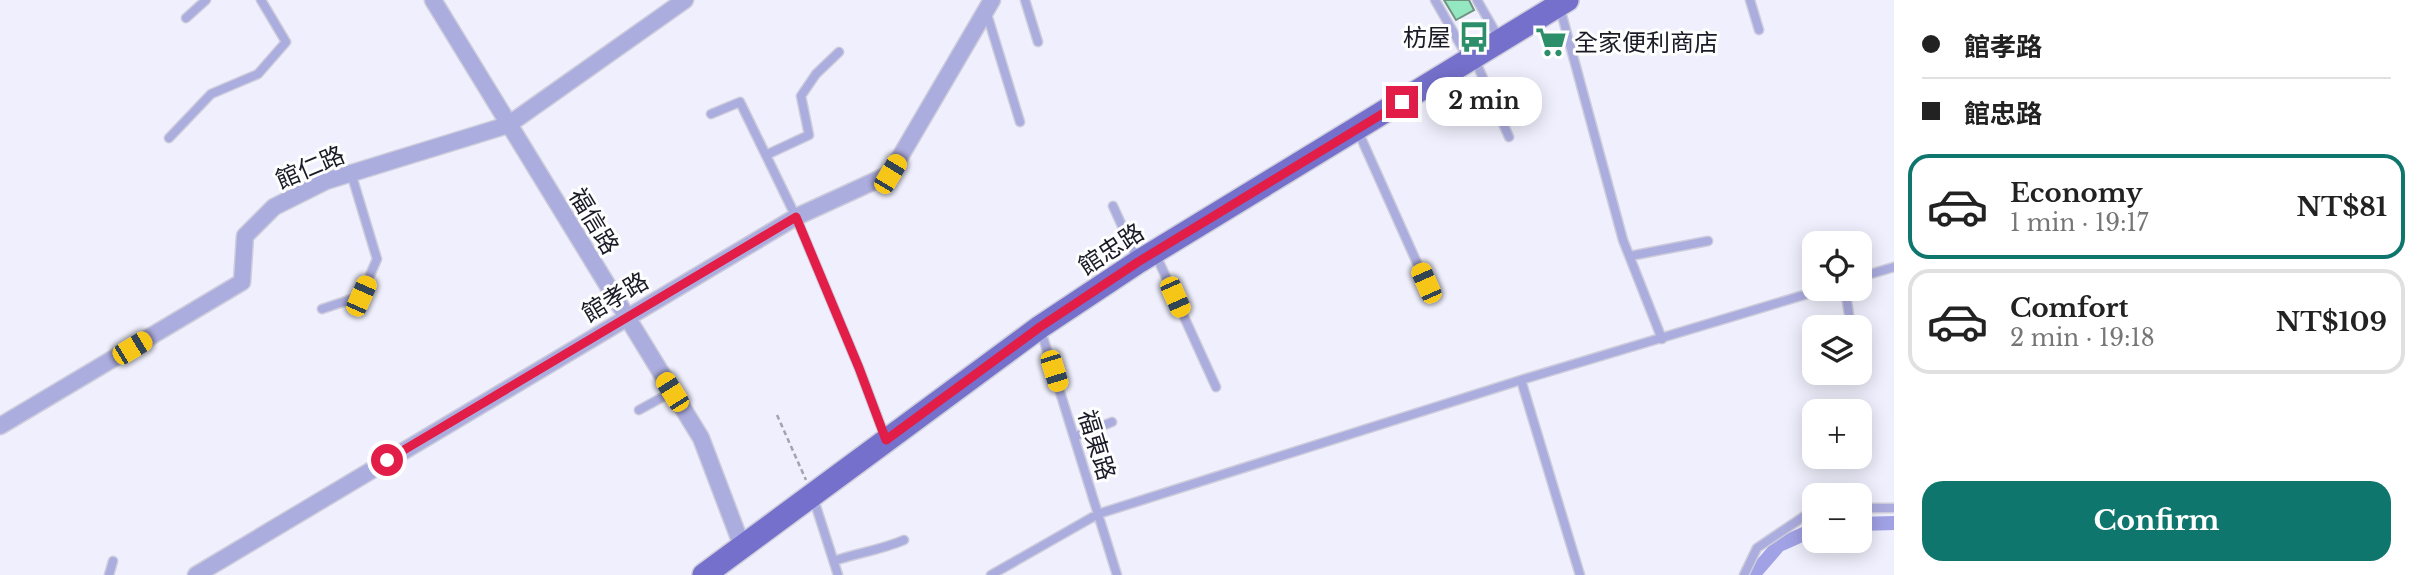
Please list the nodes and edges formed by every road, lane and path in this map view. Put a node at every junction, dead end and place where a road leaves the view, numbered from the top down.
1 (206, 0) edge
2 (261, 0) edge
3 (433, 0) edge
4 (685, 0) edge
5 (1025, 0) edge
6 (1435, 0) edge
7 (1477, 0) edge
8 (1749, 0) edge
9 (1562, 2) edge
10 (989, 6) edge
11 (186, 18) dead end
12 (1759, 30) dead end
13 (1038, 41) dead end
14 (1500, 41) junction
15 (839, 52) dead end
16 (1471, 59) junction
17 (711, 114) dead end
18 (1020, 122) dead end
19 (508, 124) junction
20 (1357, 129) junction
21 (1509, 137) dead end
22 (169, 138) dead end
23 (766, 155) junction
24 (351, 173) junction
25 (1113, 206) dead end
26 (796, 217) junction
27 (1708, 241) dead end
28 (1630, 256) junction
29 (1146, 257) junction
30 (1894, 267) edge
31 (1872, 273) edge
32 (1426, 283) dead end
33 (1802, 296) edge
34 (322, 309) dead end
35 (625, 317) junction
36 (1040, 327) junction
37 (1662, 339) junction
38 (1521, 380) junction
39 (1216, 387) dead end
40 (672, 392) junction
41 (639, 410) dead end
42 (777, 415) dead end
43 (1112, 422) dead end
44 (0, 426) edge
45 (1074, 437) junction
46 (886, 440) junction
47 (812, 494) junction
48 (1872, 508) edge
49 (1894, 508) edge
50 (1098, 514) junction
51 (1802, 518) edge
52 (904, 540) dead end
53 (742, 546) junction
54 (113, 561) dead end
55 (834, 561) junction
56 (109, 575) edge
57 (196, 575) edge
58 (704, 575) edge
59 (838, 575) edge
60 (991, 575) edge
61 (1117, 575) edge
62 (1580, 575) edge
63 (1744, 575) edge

1 - 11 lane
2 - 22 lane
3 - 19 street, 福信路
4 - 19 street, 館仁路
5 - 13 lane
6 - 16 lane
7 - 14 lane
8 - 12 lane
9 - 14 main road, 館忠路
9 - 28 lane
10 - 18 lane
10 - 26 street, 館孝路
14 - 16 main road, 館忠路
15 - 23 lane
16 - 20 main road, 館忠路
16 - 21 lane
17 - 23 lane
19 - 24 street, 館仁路
19 - 35 street, 福信路
20 - 29 main road, 館忠路
20 - 32 lane
23 - 26 lane
24 - 34 lane
24 - 44 street, 館仁路
25 - 29 lane
26 - 35 street, 館孝路
26 - 46 lane
27 - 28 lane
28 - 37 lane
29 - 36 main road, 館忠路
29 - 39 lane
30 - 31 lane
33 - 37 lane
35 - 40 street, 福信路
35 - 57 street, 館孝路
36 - 45 lane, 福東路
36 - 46 main road, 館忠路
37 - 38 lane
38 - 50 lane
38 - 62 lane
40 - 41 lane
40 - 53 street, 福信路
42 - 47 path
43 - 45 lane
45 - 50 lane, 福東路
46 - 47 main road, 館忠路
47 - 53 main road, 館忠路
47 - 55 lane
48 - 49 lane
50 - 60 lane
50 - 61 lane, 福東路
51 - 63 lane
52 - 55 lane
53 - 58 main road, 館忠路
54 - 56 lane
55 - 59 lane

